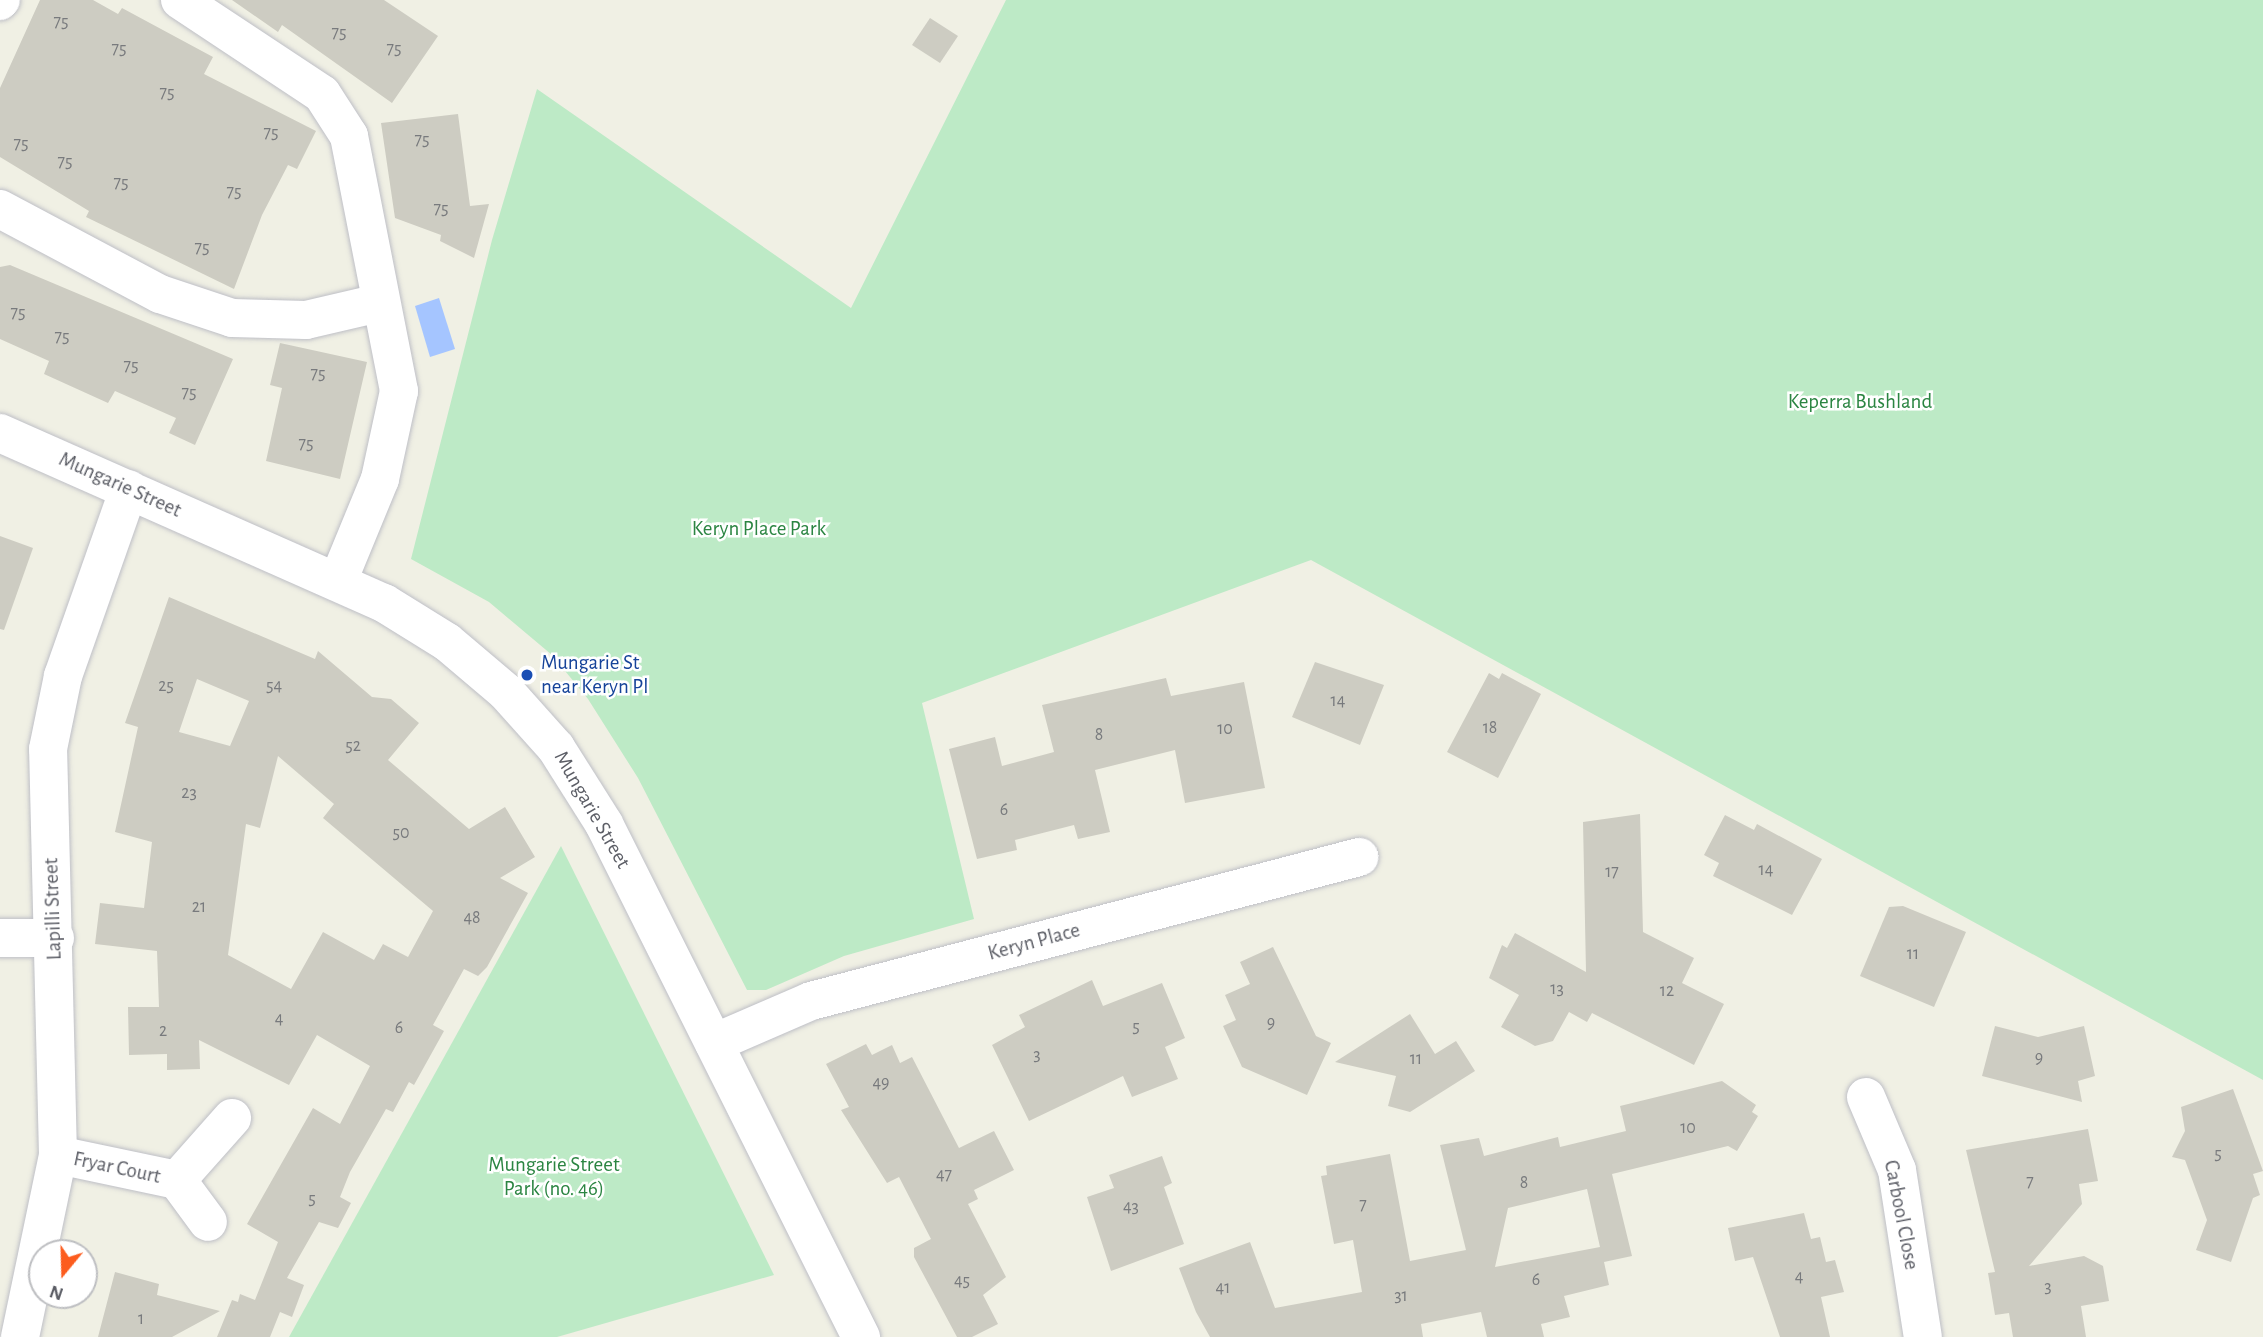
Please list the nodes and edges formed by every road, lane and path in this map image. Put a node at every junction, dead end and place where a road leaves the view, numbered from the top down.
1 (180, 0) edge
2 (0, 209) edge
3 (379, 303) junction
4 (0, 433) edge
5 (129, 489) junction
6 (338, 581) junction
7 (1359, 857) dead end
8 (0, 938) edge
9 (55, 938) junction
10 (714, 1043) junction
11 (1866, 1097) dead end
12 (232, 1118) dead end
13 (58, 1155) junction
14 (177, 1180) junction
15 (208, 1222) dead end
16 (19, 1337) edge
17 (861, 1337) edge
18 (1923, 1337) edge

1 - 3 street
2 - 3 street
3 - 6 street
4 - 5 street, Mungarie Street
5 - 6 street, Mungarie Street
5 - 9 street, Lapilli Street
6 - 10 street, Mungarie Street
7 - 10 street, Keryn Place
8 - 9 street
9 - 13 street, Lapilli Street
10 - 17 street, Mungarie Street
11 - 18 street, Carbool Close
12 - 14 street, Fryar Court
13 - 14 street, Fryar Court
13 - 16 street, Lapilli Street
14 - 15 street, Fryar Court

